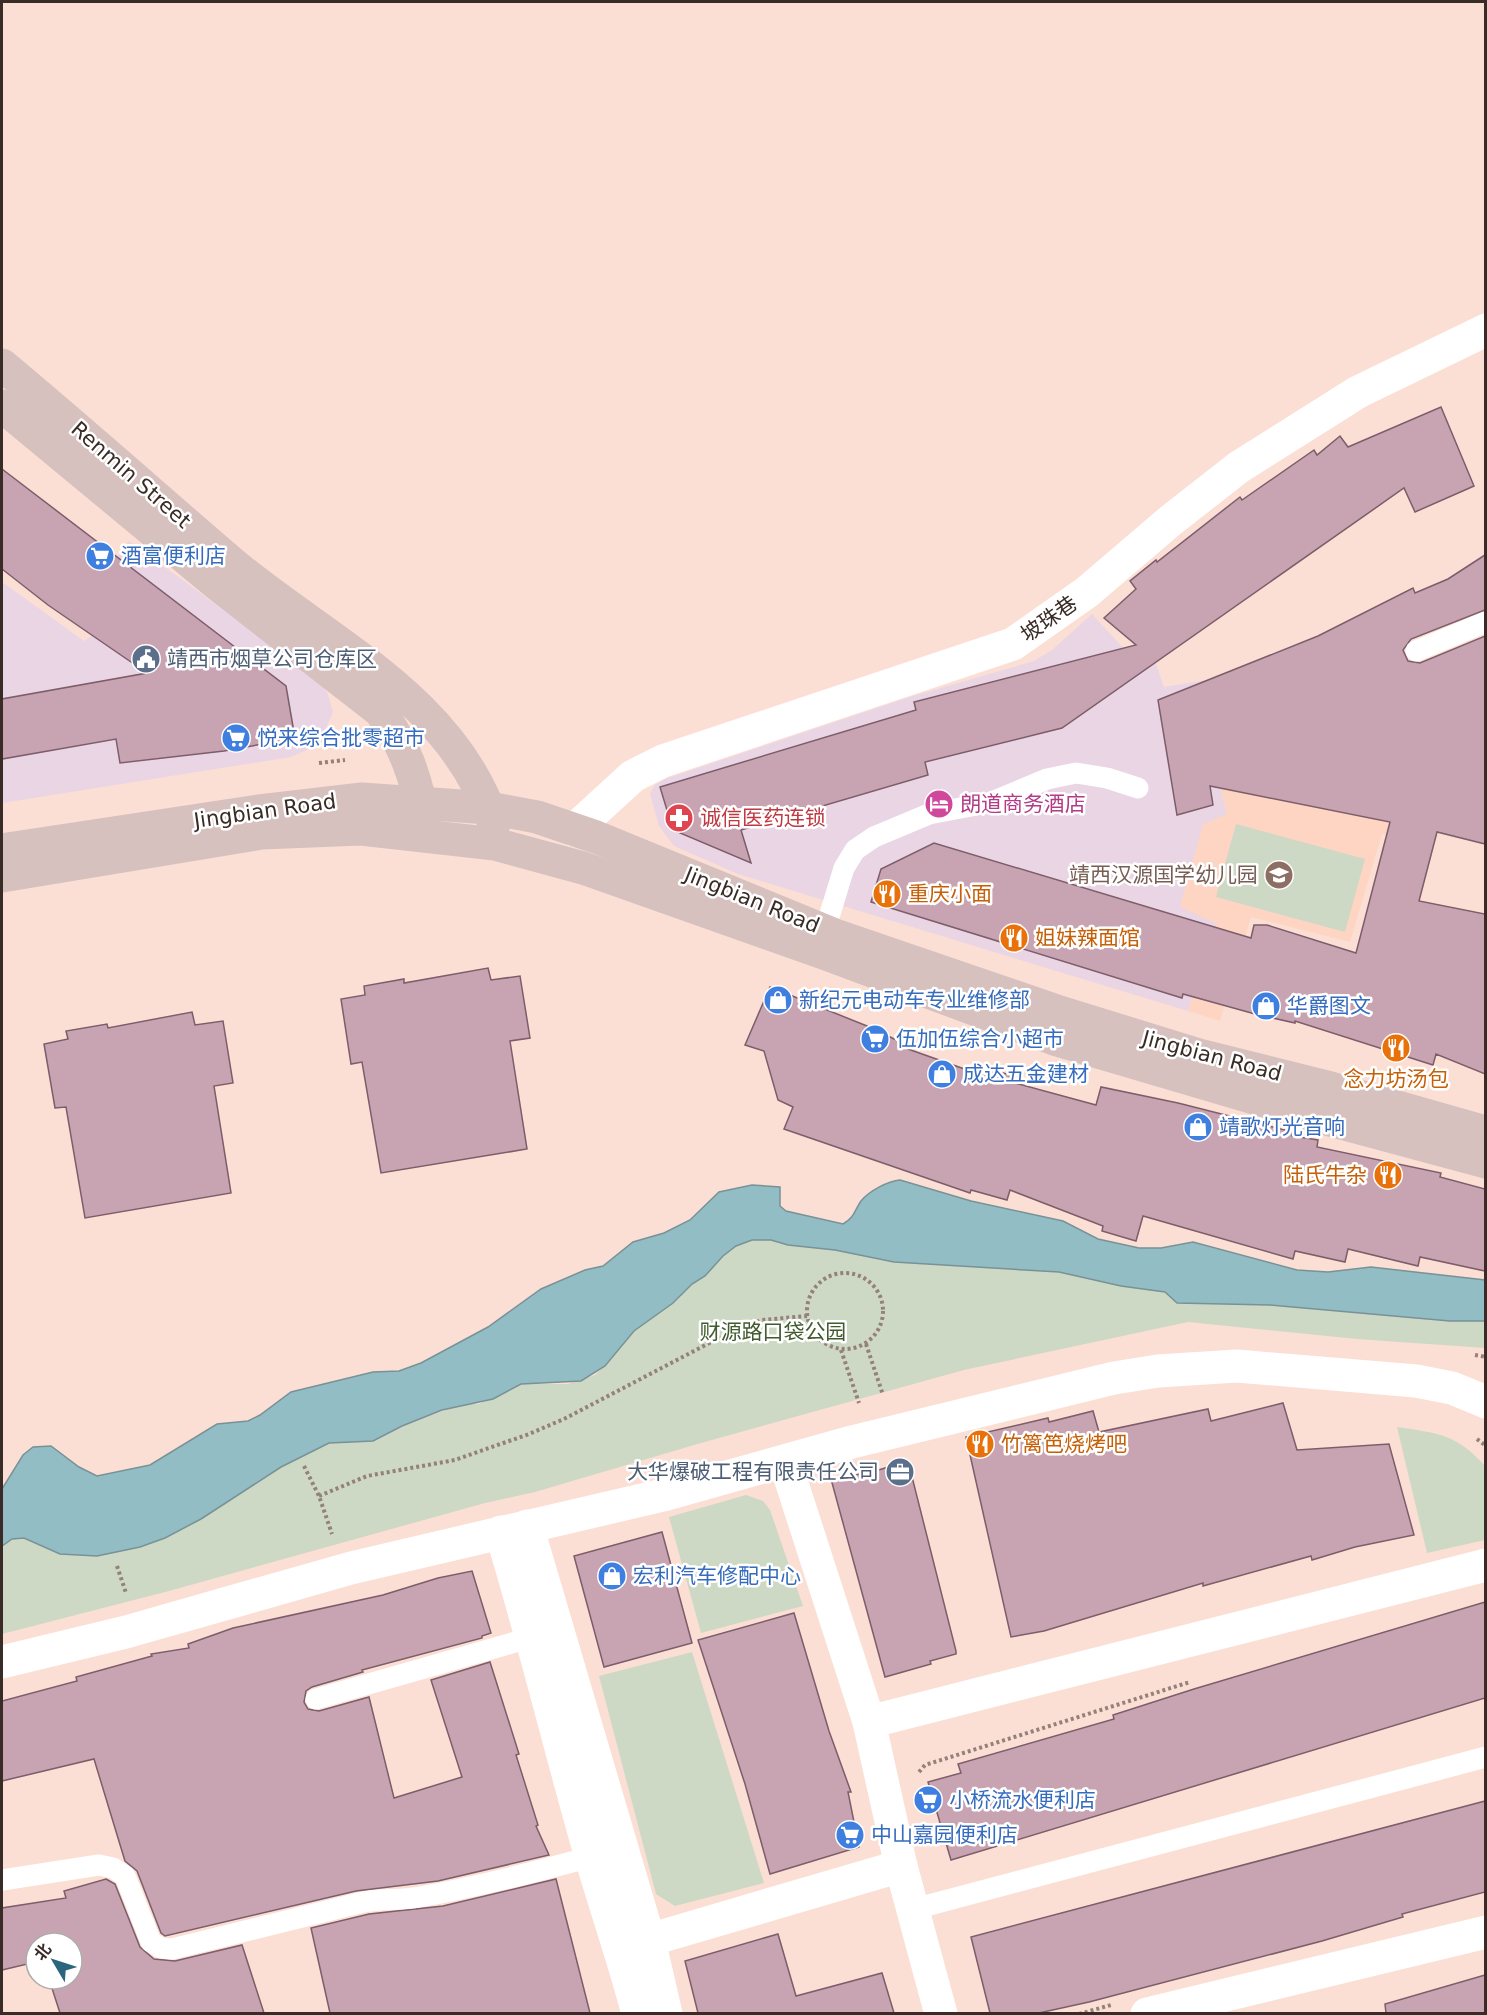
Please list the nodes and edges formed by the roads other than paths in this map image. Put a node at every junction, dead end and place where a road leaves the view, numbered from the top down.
1 (1482, 338) edge
2 (2, 365) edge
3 (2, 406) edge
4 (1485, 622) edge
5 (1416, 651) dead end
6 (1138, 788) dead end
7 (420, 803) junction
8 (489, 808) junction
9 (574, 830) junction
10 (426, 836) junction
11 (495, 844) junction
12 (2, 850) edge
13 (2, 876) edge
14 (825, 930) junction
15 (1485, 1132) edge
16 (1485, 1162) edge
17 (1485, 1402) edge
18 (785, 1462) junction
19 (514, 1529) junction
20 (1485, 1565) edge
21 (533, 1637) junction
22 (2, 1662) edge
23 (316, 1699) dead end
24 (869, 1722) junction
25 (1485, 1757) edge
26 (591, 1857) junction
27 (902, 1866) junction
28 (2, 1880) edge
29 (914, 1910) junction
30 (1485, 1932) edge
31 (649, 1940) junction
32 (638, 2013) edge
33 (666, 2013) edge
34 (941, 2013) edge
35 (1147, 2013) edge

1 - 9 street, 坡珠巷
2 - 8 main road, Renmin Street
3 - 7 main road, Renmin Street
4 - 5 lane
6 - 14 lane
7 - 8 main road, Jingbian Road
7 - 10 main road, Renmin Street
7 - 12 main road, Jingbian Road
8 - 9 main road, Jingbian Road
8 - 11 main road, Renmin Street
9 - 14 main road, Jingbian Road
10 - 11 main road, Jingbian Road
10 - 13 main road, Jingbian Road
11 - 16 main road, Jingbian Road
14 - 15 main road, Jingbian Road
17 - 18 street
18 - 19 street
18 - 24 street
19 - 21 street
19 - 22 street
19 - 31 street
20 - 24 street
21 - 23 lane
21 - 26 street
24 - 27 street
25 - 29 lane
26 - 28 lane
26 - 32 street
27 - 29 street
27 - 31 street
29 - 34 street
30 - 35 street
31 - 33 street

